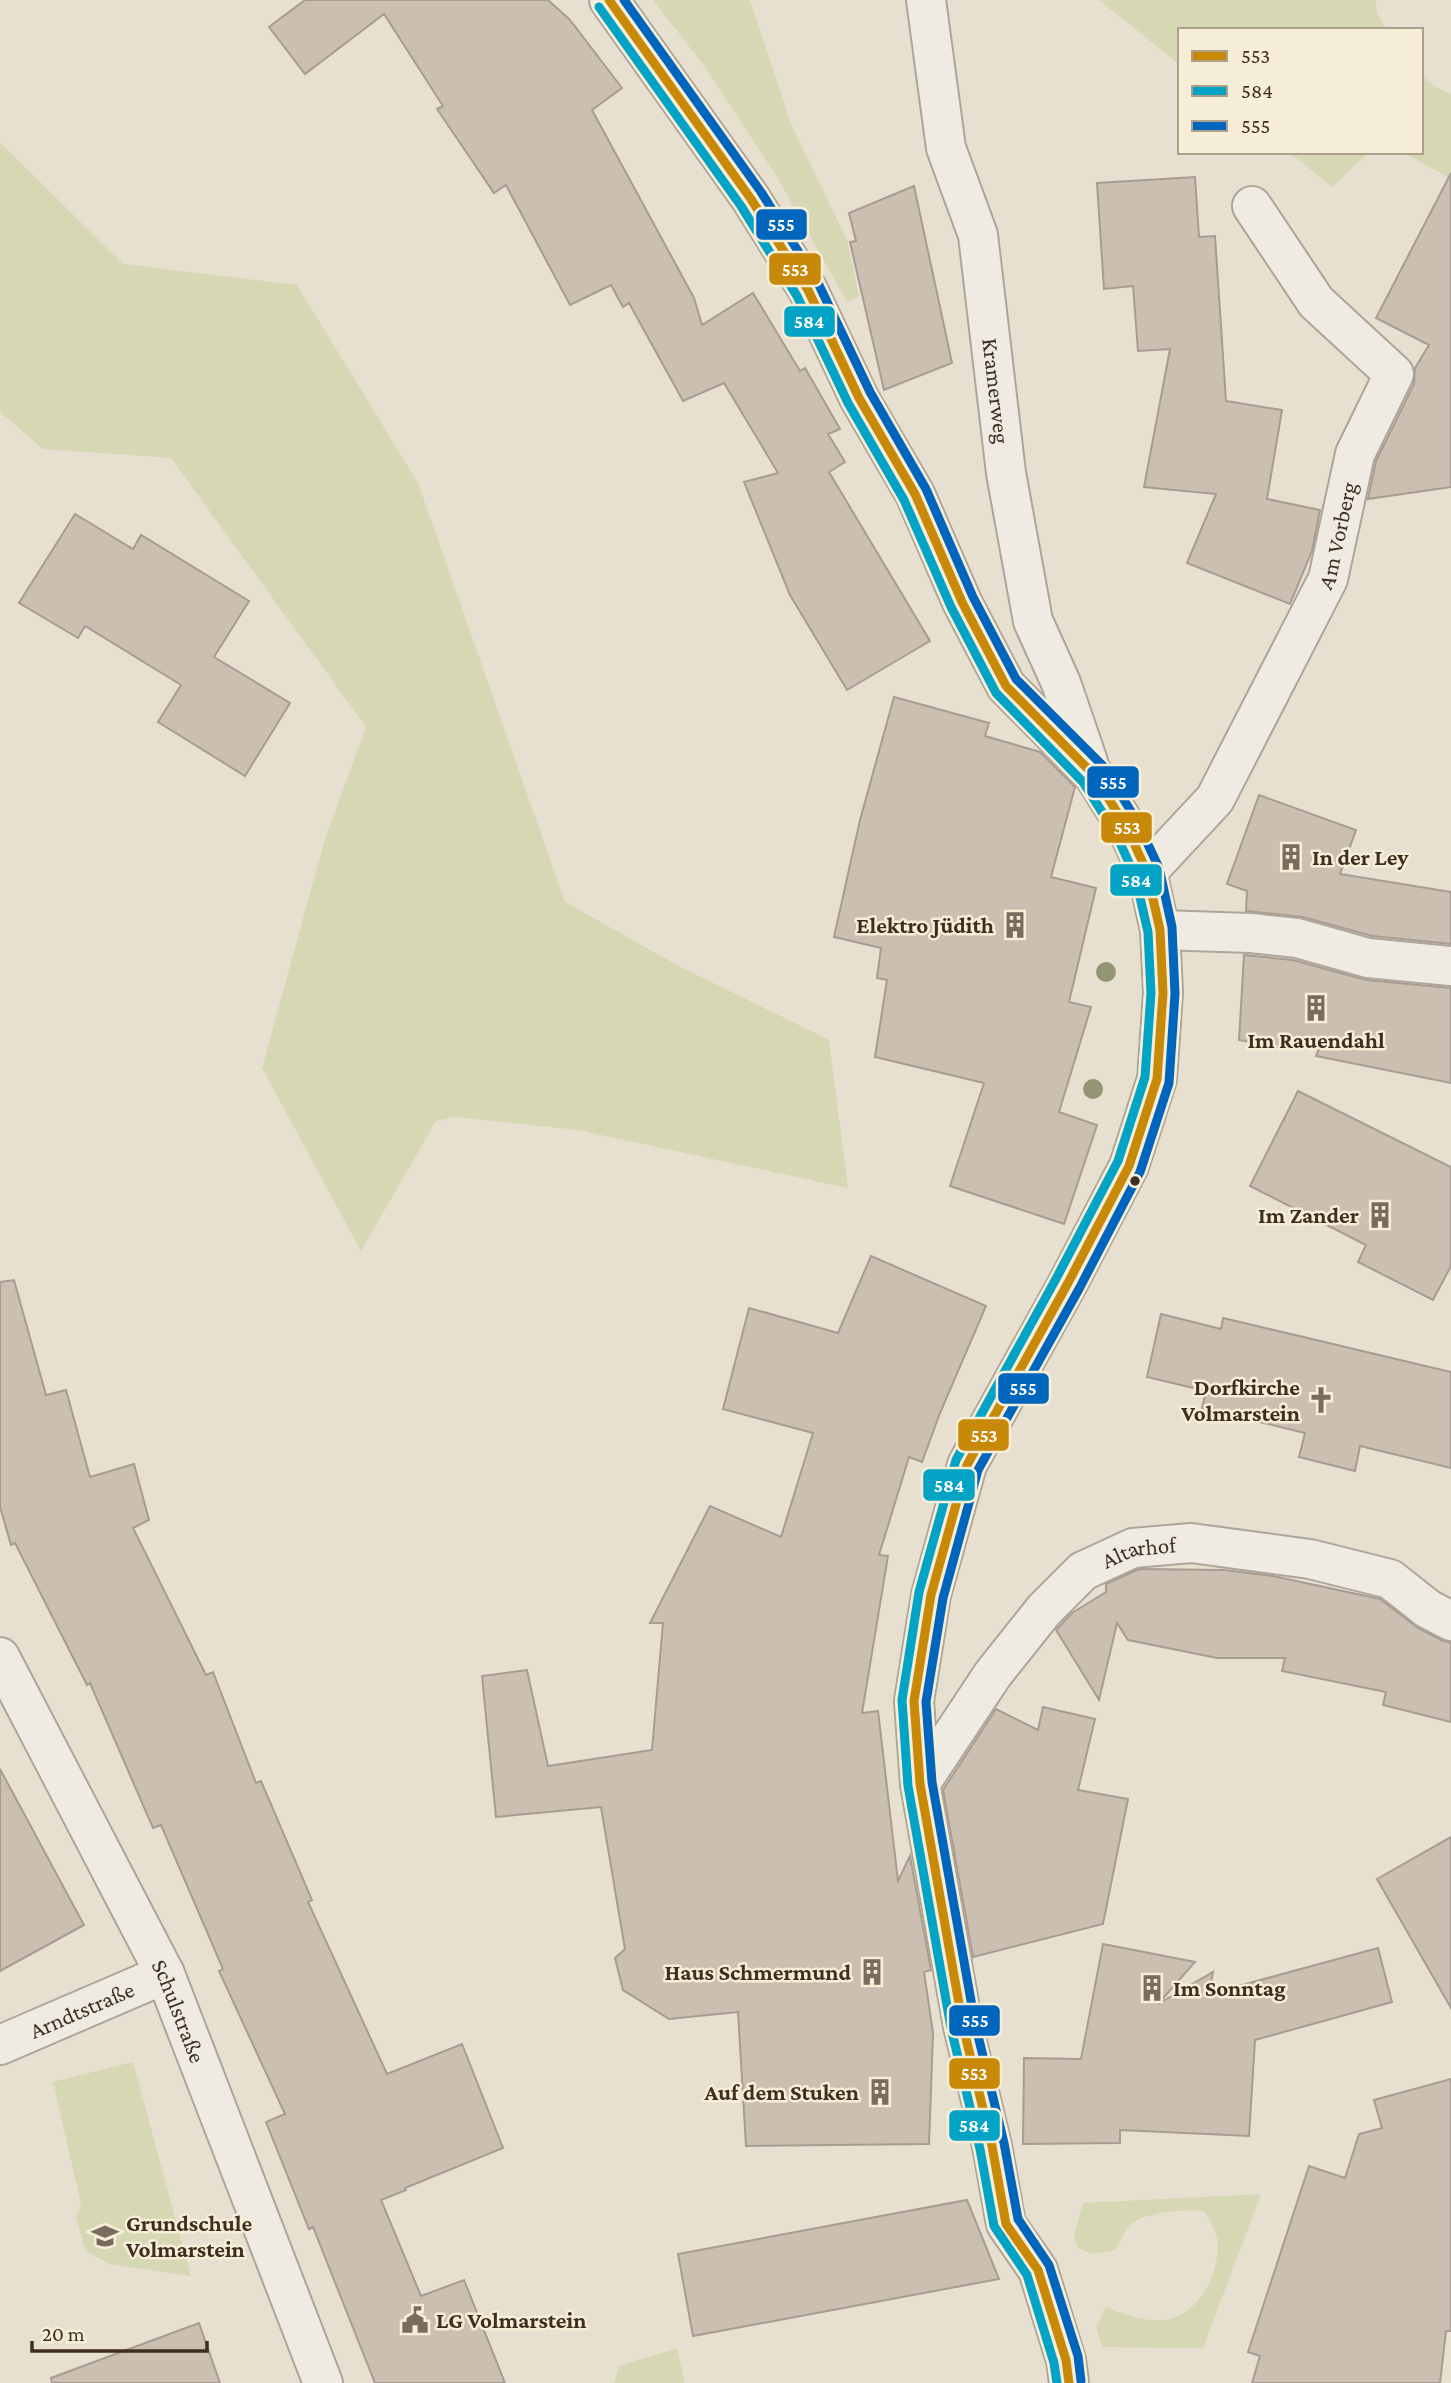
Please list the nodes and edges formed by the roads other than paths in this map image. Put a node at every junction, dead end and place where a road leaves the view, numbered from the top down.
1 (609, 0) edge
2 (926, 0) edge
3 (1252, 206) dead end
4 (1093, 774) junction
5 (1147, 872) junction
6 (1160, 930) junction
7 (1451, 966) edge
8 (1451, 1622) edge
9 (0, 1657) edge
10 (920, 1784) junction
11 (165, 1974) junction
12 (0, 2045) edge
13 (323, 2383) edge
14 (1069, 2383) edge

1 - 4 street
2 - 4 street, Kramerweg
3 - 5 street, Am Vorberg
4 - 5 street
5 - 6 street
6 - 7 street
6 - 10 street
8 - 10 street, Altarhof
9 - 11 street, Schulstraße
10 - 14 street
11 - 12 street, Arndtstraße
11 - 13 street, Schulstraße

